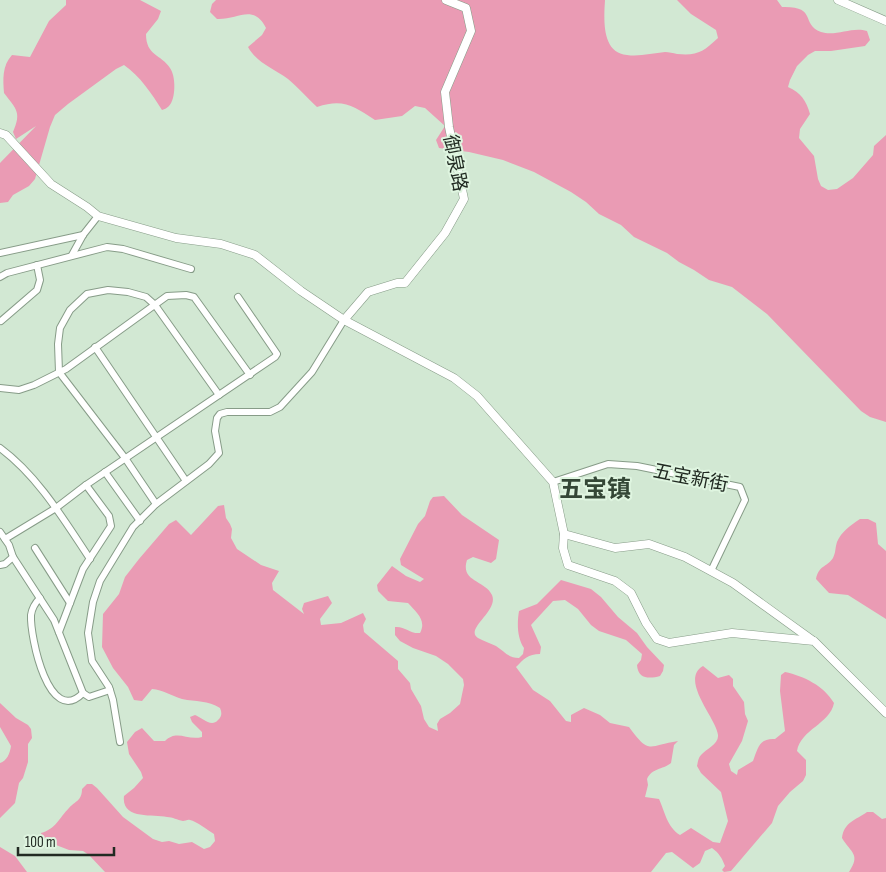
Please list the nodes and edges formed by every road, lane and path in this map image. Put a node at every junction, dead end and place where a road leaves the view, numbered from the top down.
1 (446, 0) edge
2 (838, 0) edge
3 (886, 21) edge
4 (0, 133) edge
5 (98, 216) junction
6 (83, 235) junction
7 (0, 253) edge
8 (72, 255) junction
9 (37, 265) junction
10 (191, 269) dead end
11 (0, 277) edge
12 (238, 297) dead end
13 (155, 305) junction
14 (344, 320) junction
15 (2, 321) dead end
16 (96, 347) junction
17 (59, 372) junction
18 (250, 374) junction
19 (0, 388) edge
20 (219, 395) junction
21 (156, 437) junction
22 (0, 448) edge
23 (125, 458) junction
24 (105, 472) junction
25 (186, 481) junction
26 (553, 482) junction
27 (86, 484) junction
28 (156, 504) junction
29 (56, 508) junction
30 (140, 521) junction
31 (0, 532) edge
32 (564, 534) junction
33 (5, 538) junction
34 (35, 548) dead end
35 (13, 557) junction
36 (90, 559) junction
37 (0, 565) edge
38 (711, 571) junction
39 (40, 598) junction
40 (70, 603) junction
41 (59, 632) junction
42 (814, 641) junction
43 (110, 690) junction
44 (83, 693) junction
45 (886, 713) edge
46 (120, 742) dead end

1 - 14 street, 御泉路
2 - 3 street
4 - 5 street
5 - 6 street
5 - 14 street
6 - 7 street
6 - 8 street
8 - 9 street
8 - 10 street
9 - 11 street
9 - 15 street
12 - 18 street
13 - 16 street
13 - 17 street
13 - 18 street
13 - 20 street
14 - 25 street
14 - 26 street
16 - 17 street
16 - 21 street
17 - 19 street
17 - 23 street
18 - 20 street
20 - 21 street
21 - 23 street
21 - 25 street
22 - 29 street
23 - 24 street
23 - 28 street
24 - 27 street
24 - 30 street
25 - 28 street
26 - 32 street
26 - 38 street, 五宝新街
27 - 29 street
27 - 36 street
28 - 30 street
29 - 33 street
29 - 36 street
30 - 43 street
31 - 33 street
32 - 38 street
32 - 42 street
33 - 35 street
34 - 40 street
35 - 37 street
35 - 39 street
36 - 40 street
38 - 42 street
39 - 41 street
39 - 44 street
40 - 41 street
41 - 44 street
42 - 45 street
43 - 44 street
43 - 46 street

